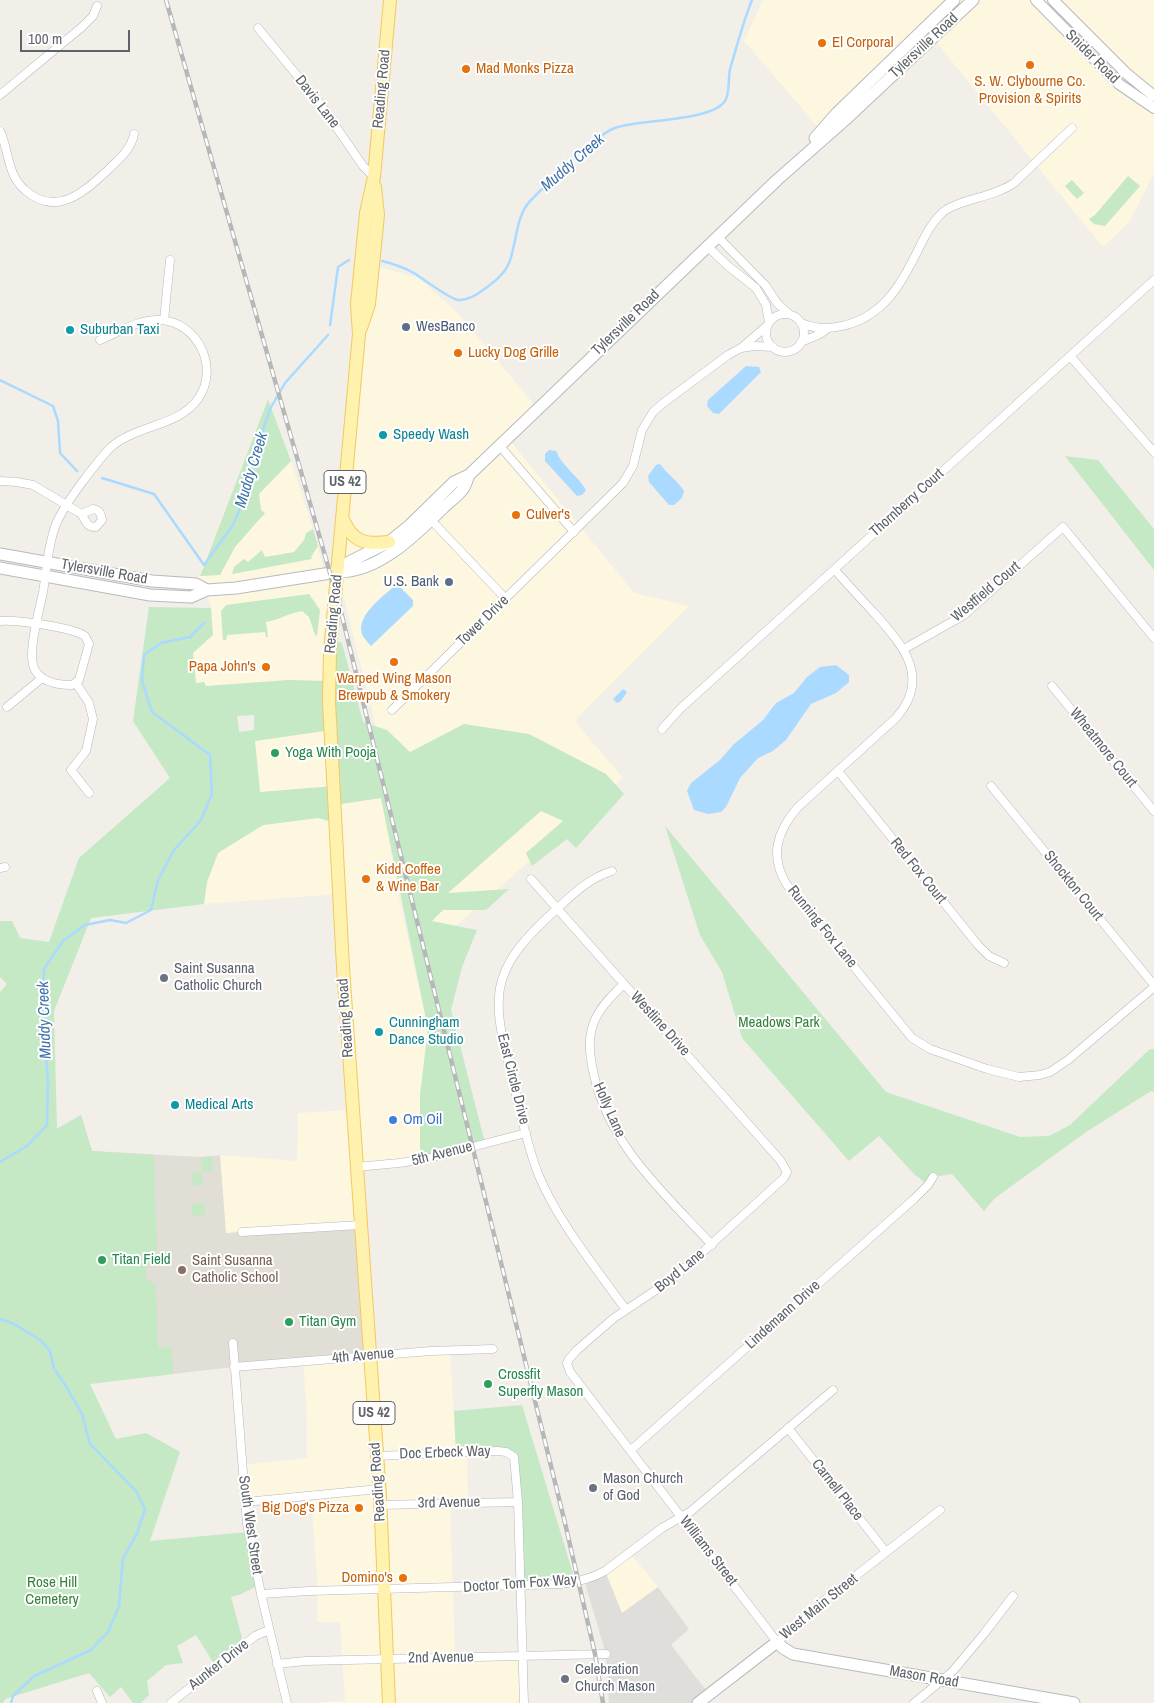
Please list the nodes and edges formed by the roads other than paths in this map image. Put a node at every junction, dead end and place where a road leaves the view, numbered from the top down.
1 (390, 0) edge
2 (954, 0) edge
3 (973, 0) edge
4 (1036, 0) edge
5 (1053, 0) edge
6 (97, 6) dead end
7 (258, 28) dead end
8 (0, 94) edge
9 (1154, 96) edge
10 (1154, 108) edge
11 (1072, 128) dead end
12 (0, 131) edge
13 (134, 134) dead end
14 (785, 172) junction
15 (374, 177) junction
16 (718, 236) junction
17 (707, 246) junction
18 (170, 260) dead end
19 (1154, 280) edge
20 (789, 314) junction
21 (164, 320) junction
22 (769, 323) junction
23 (801, 323) junction
24 (827, 329) junction
25 (100, 340) dead end
26 (801, 342) junction
27 (773, 347) junction
28 (741, 348) junction
29 (1070, 356) junction
30 (1151, 443) edge
31 (498, 445) junction
32 (1154, 452) edge
33 (469, 475) junction
34 (0, 481) edge
35 (67, 505) junction
36 (82, 514) dead end
37 (342, 516) junction
38 (431, 520) junction
39 (577, 530) junction
40 (390, 542) junction
41 (0, 554) edge
42 (48, 563) junction
43 (0, 568) edge
44 (835, 570) junction
45 (337, 572) junction
46 (46, 576) junction
47 (207, 590) junction
48 (506, 599) junction
49 (0, 620) edge
50 (37, 624) junction
51 (1154, 638) edge
52 (904, 649) junction
53 (42, 678) junction
54 (76, 683) junction
55 (1052, 686) dead end
56 (7, 707) dead end
57 (392, 710) dead end
58 (662, 729) dead end
59 (838, 771) junction
60 (991, 786) dead end
61 (89, 793) dead end
62 (1154, 810) edge
63 (612, 871) dead end
64 (530, 879) dead end
65 (558, 908) junction
66 (1004, 963) dead end
67 (624, 984) junction
68 (1154, 986) edge
69 (526, 1132) junction
70 (356, 1167) junction
71 (788, 1172) joint
72 (933, 1177) dead end
73 (360, 1224) junction
74 (242, 1232) dead end
75 (712, 1245) junction
76 (626, 1310) junction
77 (232, 1343) dead end
78 (493, 1349) dead end
79 (370, 1356) junction
80 (567, 1363) joint
81 (234, 1367) junction
82 (833, 1390) dead end
83 (788, 1428) junction
84 (631, 1450) junction
85 (377, 1456) junction
86 (379, 1489) junction
87 (245, 1502) junction
88 (518, 1502) junction
89 (380, 1505) junction
90 (940, 1510) dead end
91 (681, 1517) junction
92 (886, 1552) junction
93 (521, 1586) junction
94 (385, 1589) junction
95 (261, 1594) junction
96 (1013, 1596) dead end
97 (269, 1630) junction
98 (777, 1642) junction
99 (606, 1654) dead end
100 (523, 1656) junction
101 (388, 1659) junction
102 (277, 1664) junction
103 (943, 1680) junction
104 (97, 1691) dead end
105 (284, 1702) edge
106 (102, 1703) edge
107 (171, 1703) edge
108 (389, 1703) edge
109 (524, 1703) edge
110 (698, 1703) edge
111 (914, 1703) edge
112 (1074, 1703) edge

1 - 15 main road, Reading Road / US 42
2 - 14 main road, Tylersville Road
3 - 14 main road, Tylersville Road
4 - 10 street, Snider Road
5 - 9 street, Snider Road
6 - 8 street
7 - 15 street, Davis Lane
11 - 24 street
12 - 13 street
14 - 16 main road, Tylersville Road
15 - 37 main road, Reading Road / US 42
16 - 17 main road, Tylersville Road
16 - 20 street
17 - 22 street
17 - 31 main road, Tylersville Road
18 - 21 street
19 - 29 street, Thornberry Court
20 - 22 street
20 - 23 street
21 - 25 street
21 - 35 street
22 - 27 street
22 - 28 street, Tower Drive
23 - 24 street
23 - 26 street
24 - 26 street
26 - 27 street
27 - 28 street
28 - 39 street, Tower Drive
29 - 30 street
29 - 44 street, Thornberry Court
30 - 32 street
31 - 33 main road, Tylersville Road
31 - 39 street
33 - 38 main road, Tylersville Road
33 - 40 main road, Tylersville Road
34 - 35 street
35 - 36 street
35 - 42 street
37 - 40 main road
37 - 45 main road, Reading Road / US 42
38 - 45 main road, Tylersville Road
38 - 48 street
39 - 48 street, Tower Drive
40 - 45 main road, Tylersville Road
41 - 42 main road, Tylersville Road
42 - 46 street
42 - 47 main road, Tylersville Road
43 - 46 main road, Tylersville Road
44 - 52 street, Running Fox Lane
44 - 58 street, Thornberry Court
45 - 47 main road, Tylersville Road
45 - 70 main road, Reading Road / US 42
46 - 47 main road, Tylersville Road
46 - 50 street
48 - 57 street, Tower Drive
49 - 50 street
50 - 53 street
50 - 54 street
51 - 52 street, Westfield Court
52 - 59 street, Running Fox Lane
53 - 54 street
53 - 56 street
54 - 61 street
55 - 62 street, Wheatmore Court
59 - 66 street, Red Fox Court
59 - 68 street, Running Fox Lane
60 - 68 street, Shockton Court
63 - 65 street, East Circle Drive
64 - 65 street, Westline Drive
65 - 67 street, Westline Drive
65 - 69 street, East Circle Drive
67 - 71 street, Westline Drive
67 - 75 street, Holly Lane
69 - 70 street, 5th Avenue
69 - 76 street, East Circle Drive
70 - 73 main road, Reading Road / US 42
71 - 75 street, Boyd Lane
72 - 84 street, Lindemann Drive
73 - 74 street
73 - 79 main road, Reading Road / US 42
75 - 76 street, Boyd Lane
76 - 80 street, Boyd Lane
77 - 81 street, South West Street
78 - 79 street, 4th Avenue
79 - 81 street, 4th Avenue
79 - 85 main road, Reading Road / US 42
80 - 84 street, Williams Street
81 - 87 street, South West Street
82 - 83 street, Doctor Tom Fox Way
83 - 91 street, Doctor Tom Fox Way
83 - 92 street, Carnell Place
84 - 91 street, Williams Street
85 - 86 main road, Reading Road / US 42
85 - 88 street, Doc Erbeck Way
86 - 87 street
86 - 89 main road, Reading Road / US 42
87 - 95 street, South West Street
88 - 89 street, 3rd Avenue
88 - 93 street
89 - 94 main road, Reading Road / US 42
90 - 92 street, West Main Street
91 - 93 street, Doctor Tom Fox Way
91 - 98 street, Williams Street
92 - 98 street, West Main Street
93 - 94 street, Doctor Tom Fox Way
93 - 100 street
94 - 95 street, Doctor Tom Fox Way
94 - 101 main road, Reading Road / US 42
95 - 97 street, South West Street
96 - 103 street
97 - 102 street, South West Street
97 - 107 street, Aunker Drive
98 - 103 main road, Mason Road
98 - 110 main road, West Main Street
99 - 100 street, 2nd Avenue
100 - 101 street, 2nd Avenue
100 - 109 street
101 - 102 street, 2nd Avenue
101 - 108 main road, Reading Road / US 42
102 - 105 street, South West Street
103 - 111 street
103 - 112 main road, Mason Road
104 - 106 street

